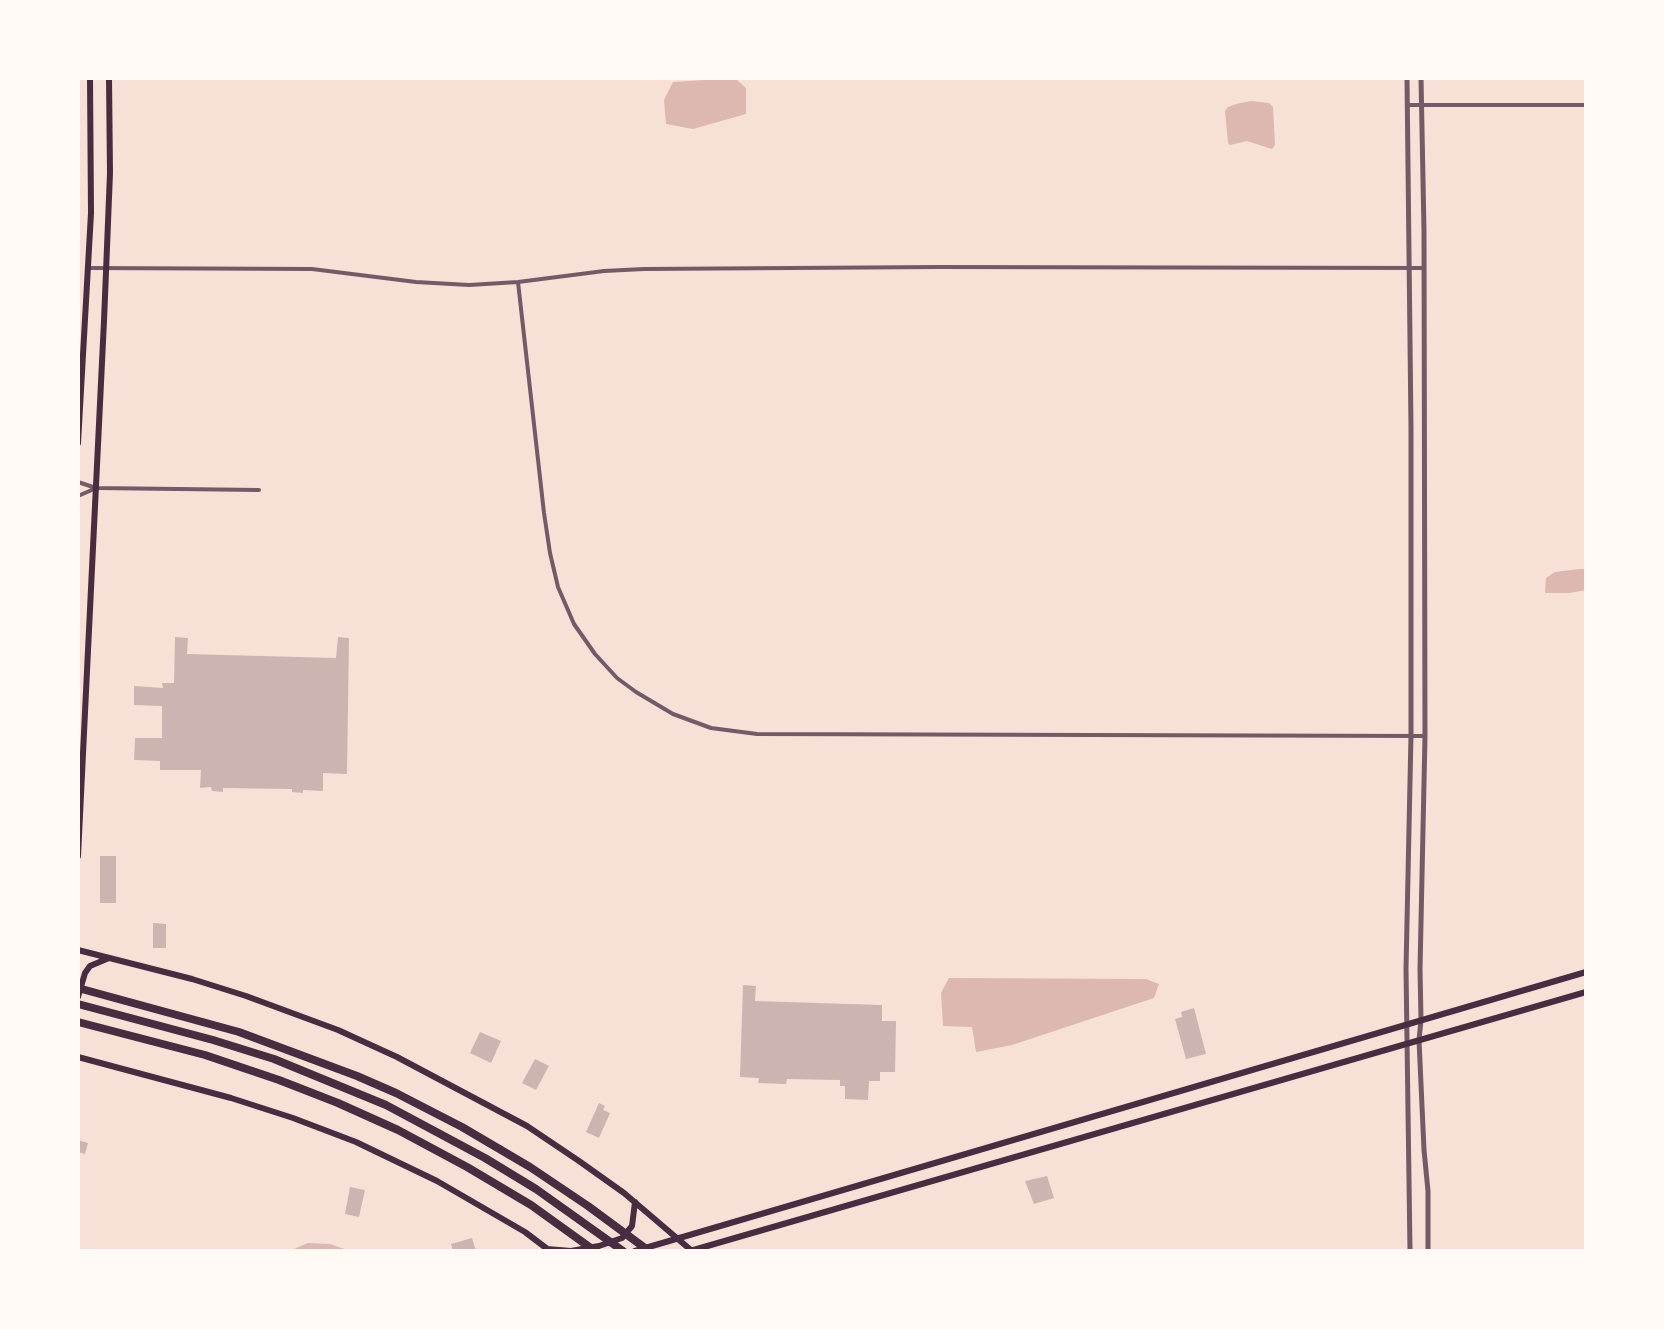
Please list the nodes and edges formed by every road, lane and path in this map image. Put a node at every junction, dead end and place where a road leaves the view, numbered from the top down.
1 (90, 78) edge
2 (109, 78) edge
3 (1407, 78) edge
4 (1421, 78) edge
5 (1407, 105) junction
6 (1421, 105) junction
7 (1586, 105) edge
8 (88, 268) junction
9 (105, 268) junction
10 (1410, 268) junction
11 (1423, 268) junction
12 (518, 282) junction
13 (78, 443) edge
14 (78, 482) edge
15 (96, 488) junction
16 (259, 490) dead end
17 (78, 496) edge
18 (1410, 585) junction
19 (1424, 585) junction
20 (78, 630) edge
21 (89, 630) junction
22 (1411, 735) junction
23 (1425, 736) junction
24 (79, 797) edge
25 (1409, 852) junction
26 (1423, 852) junction
27 (78, 856) edge
28 (78, 950) edge
29 (109, 958) junction
30 (1586, 972) edge
31 (78, 988) edge
32 (1586, 992) edge
33 (78, 997) edge
34 (78, 1004) edge
35 (1421, 1020) junction
36 (78, 1022) edge
37 (1407, 1024) junction
38 (1419, 1040) junction
39 (1407, 1044) junction
40 (80, 1057) edge
41 (1225, 1078) junction
42 (1227, 1096) junction
43 (1085, 1119) junction
44 (1091, 1135) junction
45 (905, 1172) junction
46 (912, 1187) junction
47 (635, 1202) junction
48 (676, 1239) junction
49 (544, 1249) edge
50 (595, 1251) edge
51 (623, 1251) edge
52 (635, 1251) edge
53 (649, 1251) edge
54 (691, 1251) edge
55 (1410, 1251) edge
56 (1428, 1251) edge

1 - 8 main road
2 - 9 main road
3 - 5 street
4 - 6 street
5 - 6 street
5 - 10 street
6 - 7 street
6 - 11 street
8 - 9 street
8 - 13 main road
9 - 12 street
9 - 15 main road
10 - 11 street
10 - 12 street
10 - 18 street
11 - 19 street
12 - 22 street
14 - 15 street
15 - 16 street
15 - 17 street
15 - 21 main road
18 - 19 street
18 - 22 street
19 - 23 street
20 - 21 main road
21 - 24 main road
22 - 23 street
22 - 25 street
23 - 26 street
24 - 27 main road
25 - 26 street
25 - 37 street
26 - 35 street
28 - 29 main road
29 - 33 main road
29 - 47 main road
30 - 35 main road
31 - 53 highway
32 - 38 main road
34 - 51 highway
35 - 37 main road
35 - 38 street
36 - 50 highway
37 - 39 street
37 - 41 main road
38 - 39 main road
38 - 56 street
39 - 42 main road
39 - 55 street
40 - 49 main road
41 - 42 main road
41 - 43 main road
42 - 44 main road
43 - 44 main road
43 - 45 main road
44 - 46 main road
45 - 46 main road
45 - 48 main road
46 - 54 main road
47 - 48 main road
47 - 49 main road
48 - 52 main road
48 - 54 main road

